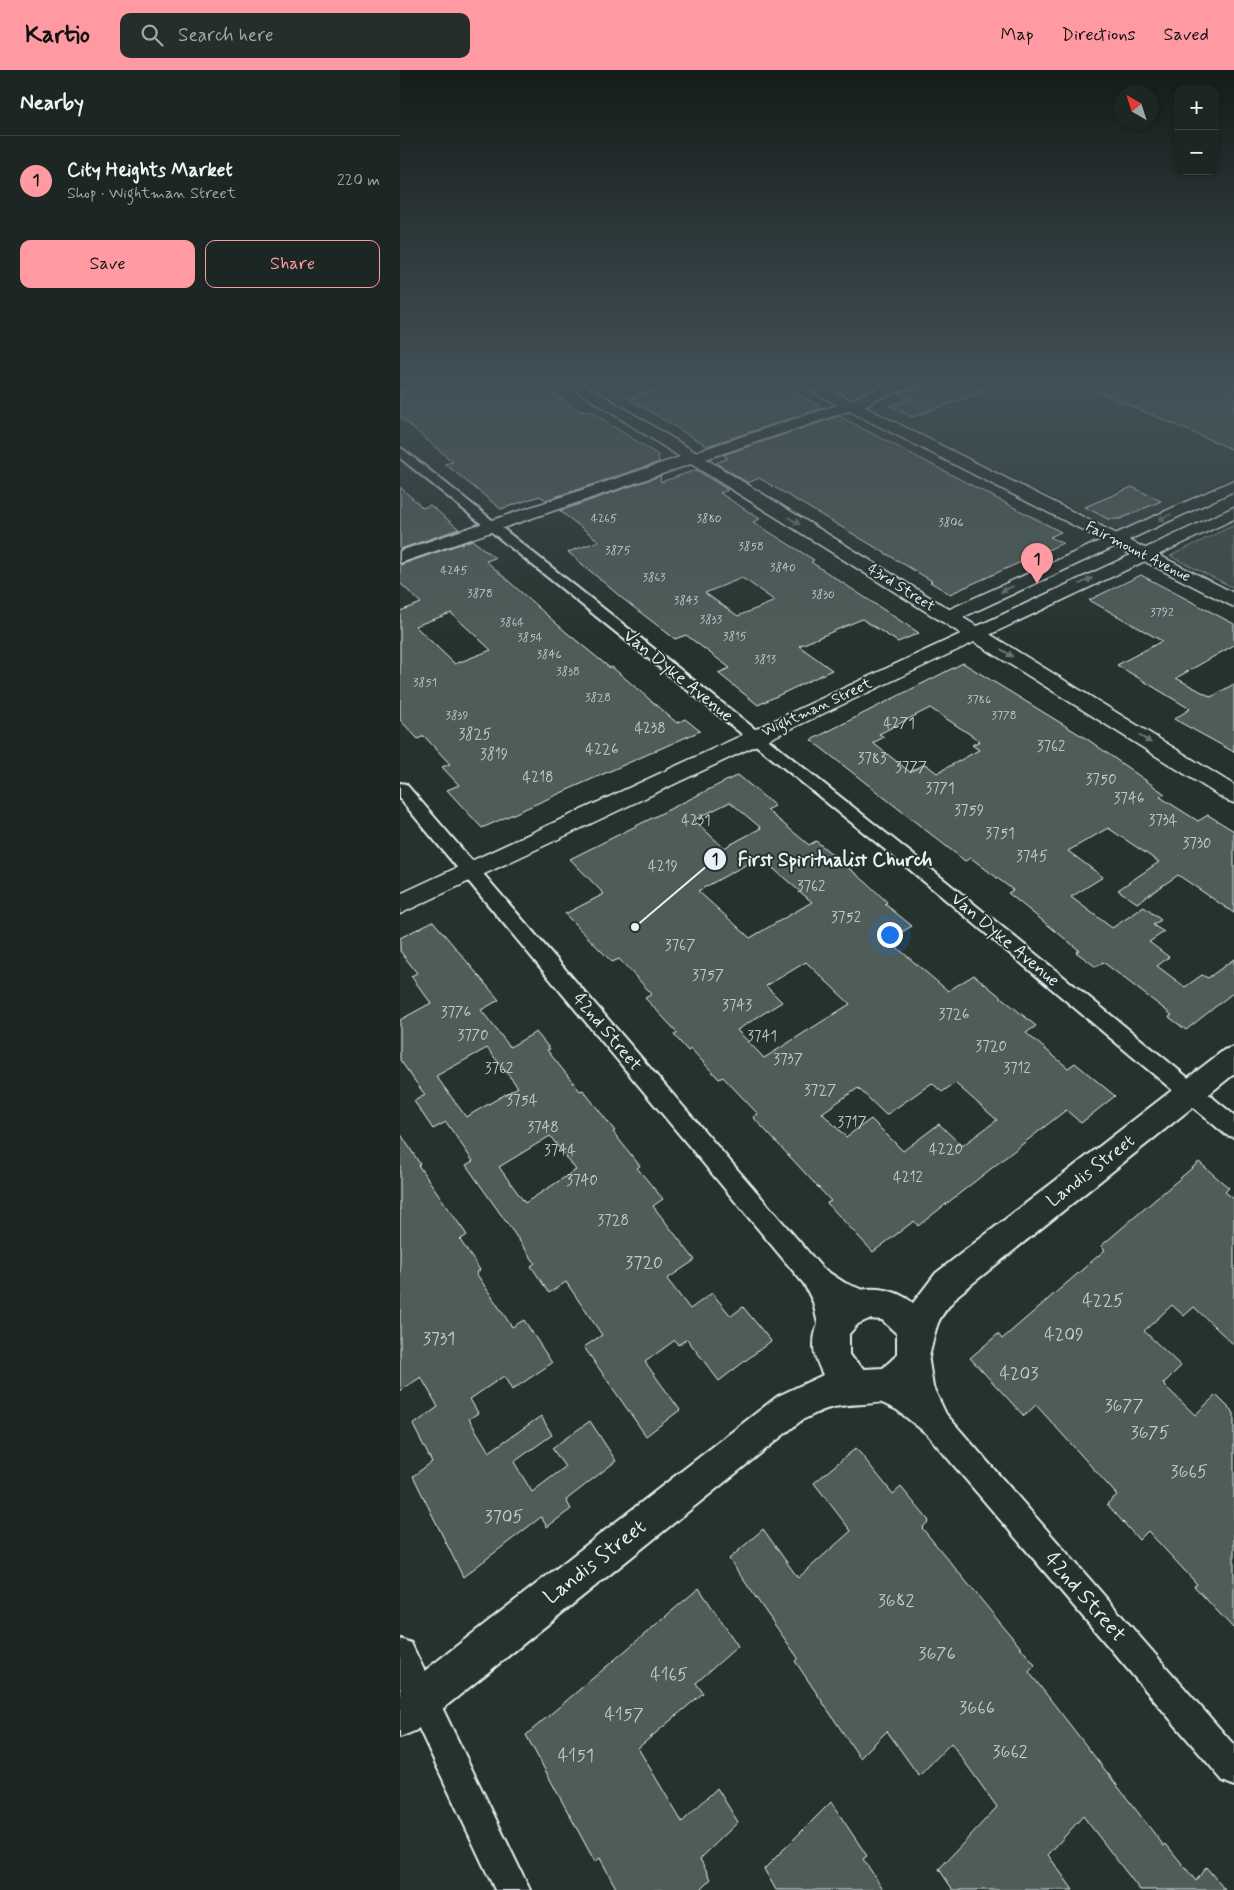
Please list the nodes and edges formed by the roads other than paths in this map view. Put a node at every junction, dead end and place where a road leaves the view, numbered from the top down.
1 (417, 466) edge
2 (670, 466) edge
3 (707, 466) edge
4 (976, 466) edge
5 (1234, 485) edge
6 (1234, 512) edge
7 (491, 526) junction
8 (1115, 540) junction
9 (1143, 555) junction
10 (400, 557) edge
11 (1234, 601) edge
12 (948, 617) junction
13 (975, 633) junction
14 (754, 738) junction
15 (400, 788) edge
16 (1234, 795) edge
17 (471, 872) junction
18 (400, 905) edge
19 (1234, 1058) edge
20 (1190, 1092) junction
21 (1234, 1128) edge
22 (813, 1276) junction
23 (947, 1284) junction
24 (877, 1304) junction
25 (831, 1339) junction
26 (915, 1349) junction
27 (869, 1386) junction
28 (790, 1408) junction
29 (937, 1424) junction
30 (400, 1654) edge
31 (411, 1707) edge
32 (1234, 1770) edge
33 (512, 1890) edge

1 - 7 street, Van Dyke Avenue
2 - 7 main road
3 -> 12 main road, 43rd Street
4 - 8 main road, Fairmount Avenue
5 -> 8 main road
6 - 9 main road, Wightman Street
7 - 10 main road
7 - 14 street, Van Dyke Avenue
8 - 9 main road, Fairmount Avenue
8 -> 12 main road
9 - 11 main road, Fairmount Avenue
13 -> 9 main road, Wightman Street
12 - 13 main road, 43rd Street
13 - 14 main road, Wightman Street
13 -> 16 main road, 43rd Street
14 - 17 main road, Wightman Street
14 - 20 street, Van Dyke Avenue
15 - 17 street, 42nd Street
17 - 18 main road, Wightman Street
17 - 22 street, 42nd Street
19 - 20 street, Landis Street
20 - 21 street, Van Dyke Avenue
20 - 23 street, Landis Street
22 - 24 street, 42nd Street
22 - 25 street, 42nd Street
23 - 24 street, Landis Street
23 - 26 street, Landis Street
24 - 25 street
24 - 26 street
25 - 27 street
25 - 28 street, Landis Street
26 - 27 street
26 - 29 street, 42nd Street
27 - 28 street, Landis Street
27 - 29 street, 42nd Street
28 - 31 street, Landis Street
29 - 32 street, 42nd Street
30 - 31 street
31 - 33 street

